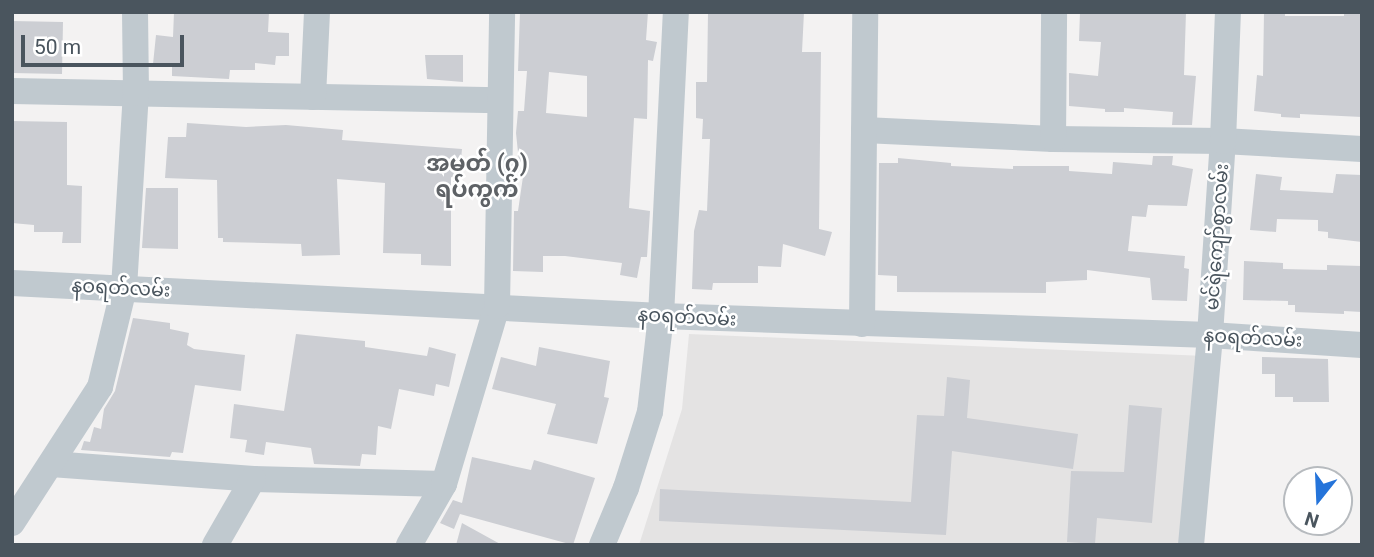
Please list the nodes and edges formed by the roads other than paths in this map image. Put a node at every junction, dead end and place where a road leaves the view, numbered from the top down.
1 (135, 12) edge
2 (317, 12) edge
3 (502, 12) edge
4 (676, 12) edge
5 (865, 12) edge
6 (1055, 12) edge
7 (1228, 12) edge
8 (12, 91) edge
9 (136, 93) junction
10 (313, 97) junction
11 (499, 100) junction
12 (864, 130) junction
13 (1053, 139) junction
14 (1223, 141) junction
15 (1362, 149) edge
16 (12, 283) edge
17 (124, 288) junction
18 (496, 306) junction
19 (661, 316) junction
20 (862, 324) junction
21 (1210, 335) junction
22 (1362, 345) edge
23 (51, 464) junction
24 (253, 479) junction
25 (444, 484) junction
26 (12, 523) edge
27 (215, 545) edge
28 (409, 545) edge
29 (602, 545) edge
30 (1191, 545) edge

1 - 9 street
2 - 10 street
3 - 11 street
4 - 19 street
5 - 12 street
6 - 13 street
7 - 14 street, မင်ရဲကျော်စွာလမ်း
8 - 9 street
9 - 10 street
9 - 17 street
10 - 11 street
11 - 18 street
12 - 13 street
12 - 20 street
13 - 14 street
14 - 15 street
14 - 21 street, မင်ရဲကျော်စွာလမ်း
16 - 17 street, နဝရတ်လမ်း
17 - 18 street, နဝရတ်လမ်း
17 - 23 street
18 - 19 street, နဝရတ်လမ်း
18 - 25 street
19 - 20 street, နဝရတ်လမ်း
19 - 29 street
20 - 21 street, နဝရတ်လမ်း
21 - 22 street, နဝရတ်လမ်း
21 - 30 street, မင်ရဲကျော်စွာလမ်း
23 - 24 street
23 - 26 street
24 - 25 street
24 - 27 street
25 - 28 street

